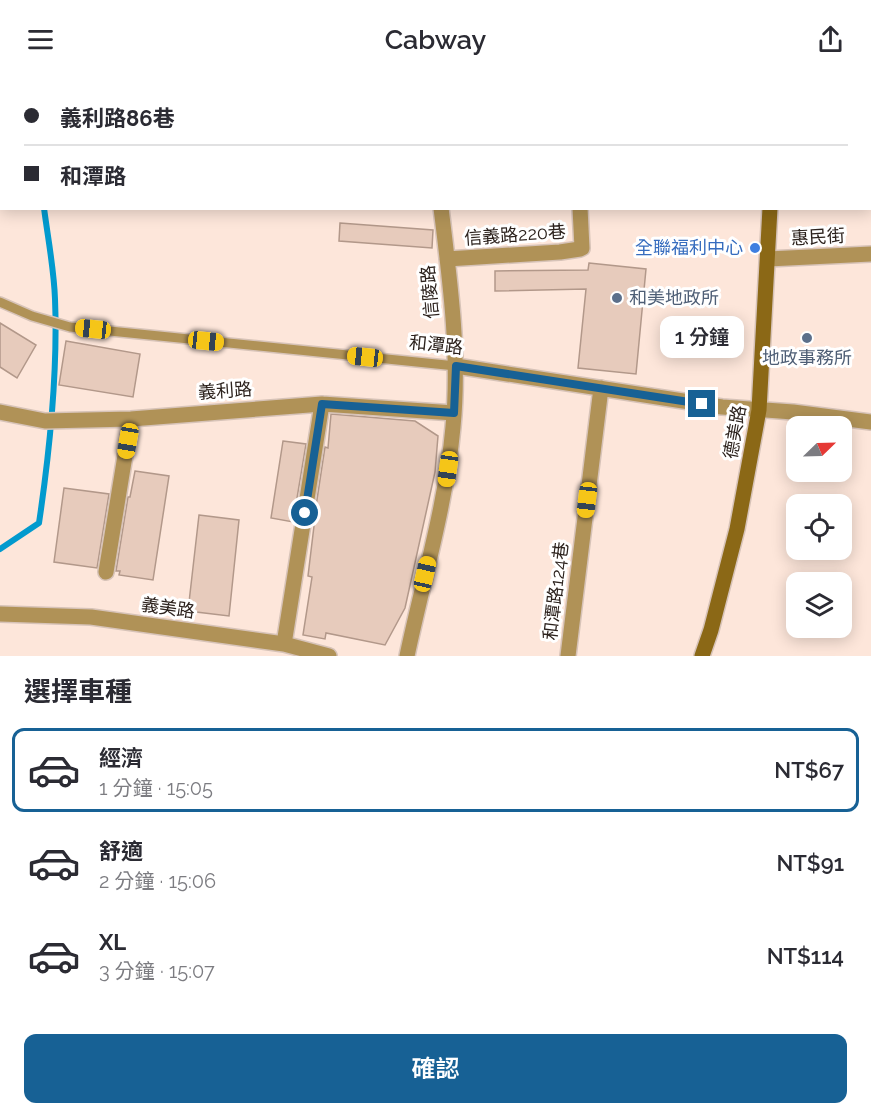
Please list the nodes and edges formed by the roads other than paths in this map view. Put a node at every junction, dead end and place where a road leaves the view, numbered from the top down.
1 (441, 210) edge
2 (580, 210) edge
3 (770, 210) edge
4 (871, 254) edge
5 (768, 259) junction
6 (447, 260) junction
7 (0, 302) edge
8 (456, 366) junction
9 (601, 388) junction
10 (322, 404) junction
11 (759, 410) junction
12 (0, 412) edge
13 (454, 413) junction
14 (131, 418) junction
15 (871, 422) edge
16 (106, 572) dead end
17 (0, 614) edge
18 (284, 644) junction
19 (328, 656) edge
20 (407, 656) edge
21 (568, 656) edge
22 (702, 656) edge

1 - 6 street, 信陵路
2 - 6 street, 信義路220巷
3 - 5 main road, 德美路
4 - 5 street, 惠民街
5 - 11 main road, 德美路
6 - 8 street, 信陵路
7 - 8 lane, 和潭路
8 - 9 street, 和潭路
8 - 13 street, 信陵路
9 - 11 street, 和潭路
9 - 21 street, 和潭路124巷
10 - 13 street, 義利路
10 - 14 street, 義利路
10 - 18 street
11 - 15 street, 和潭路
11 - 22 main road, 德美路
12 - 14 street, 義利路
13 - 20 street, 信陵路
14 - 16 street
17 - 18 street, 義美路
18 - 19 street, 義美路

